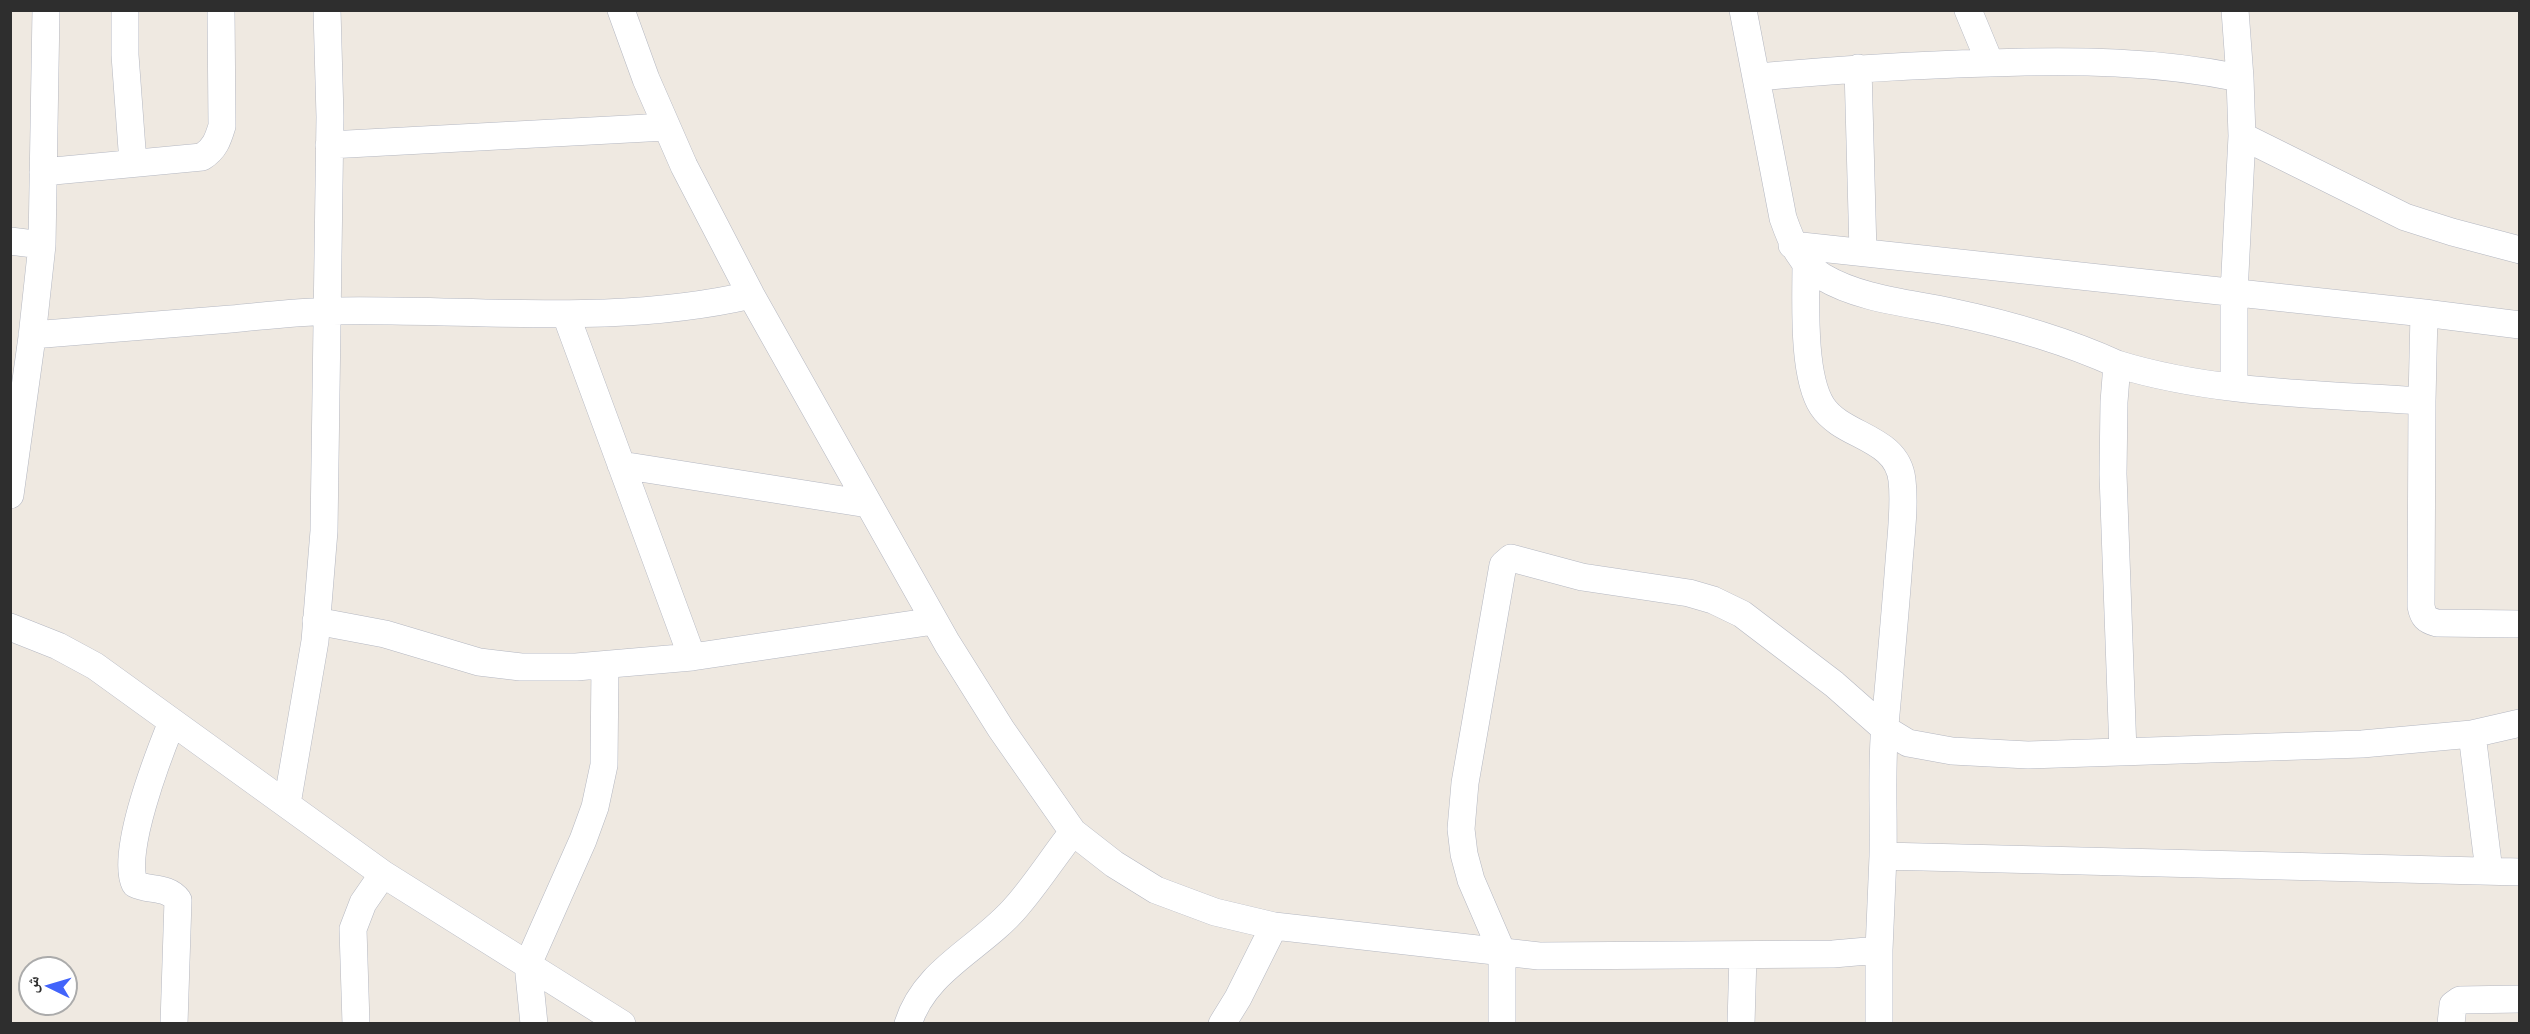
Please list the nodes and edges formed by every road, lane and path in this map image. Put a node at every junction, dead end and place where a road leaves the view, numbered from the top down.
1 (46, 10) edge
2 (125, 10) edge
3 (221, 10) edge
4 (327, 10) edge
5 (621, 10) edge
6 (1743, 10) edge
7 (1968, 10) edge
8 (2235, 10) edge
9 (1990, 63) junction
10 (1858, 68) junction
11 (1758, 77) junction
12 (2240, 78) junction
13 (666, 128) junction
14 (2242, 135) junction
15 (329, 145) junction
16 (133, 163) junction
17 (43, 172) junction
18 (10, 241) edge
19 (42, 245) junction
20 (2520, 250) edge
21 (1863, 252) junction
22 (1799, 254) junction
23 (2234, 292) junction
24 (751, 296) junction
25 (327, 311) junction
26 (2424, 313) junction
27 (566, 315) junction
28 (2520, 325) edge
29 (32, 335) junction
30 (2117, 363) junction
31 (2234, 386) junction
32 (2422, 401) junction
33 (621, 465) junction
34 (10, 495) edge
35 (868, 504) junction
36 (316, 621) junction
37 (934, 621) junction
38 (2520, 624) edge
39 (10, 627) edge
40 (692, 657) junction
41 (605, 665) junction
42 (172, 722) junction
43 (2520, 723) edge
44 (1885, 729) junction
45 (2472, 734) junction
46 (2123, 752) junction
47 (287, 804) junction
48 (1073, 832) junction
49 (1883, 856) junction
50 (2489, 872) junction
51 (2520, 872) edge
52 (383, 874) junction
53 (1274, 926) junction
54 (1879, 950) junction
55 (1502, 952) junction
56 (1743, 955) junction
57 (528, 964) junction
58 (2520, 999) edge
59 (174, 1023) edge
60 (356, 1023) edge
61 (534, 1023) edge
62 (621, 1023) edge
63 (908, 1023) edge
64 (1222, 1023) edge
65 (1502, 1023) edge
66 (1740, 1023) edge
67 (1879, 1023) edge
68 (2451, 1023) edge

1 - 17 street
2 - 16 street
3 - 16 street
4 - 15 street
5 - 13 street
6 - 11 street
7 - 9 street
8 - 12 street
9 - 10 street
9 - 12 street
10 - 11 street
10 - 21 street
11 - 22 street
12 - 14 street
13 - 15 street
13 - 24 street
14 - 20 street
14 - 23 street
15 - 25 street
16 - 17 street
17 - 19 street
18 - 19 street
19 - 29 street
21 - 22 street
21 - 23 street
22 - 30 street
22 - 44 street
23 - 26 street
23 - 31 street
24 - 27 street
24 - 35 street
25 - 27 street
25 - 29 street
25 - 36 street
26 - 28 street
26 - 32 street
27 - 33 street
29 - 34 street
30 - 31 street
30 - 46 street
31 - 32 street
32 - 38 street
33 - 35 street
33 - 40 street
35 - 37 street
36 - 41 street
36 - 47 street
37 - 40 street
37 - 48 street
39 - 42 street
40 - 41 street
41 - 57 street
42 - 47 street
42 - 59 street
43 - 45 street
44 - 46 street
44 - 49 street
44 - 55 street
45 - 46 street
45 - 50 street
47 - 52 street
48 - 53 street
48 - 63 street
49 - 50 street
49 - 54 street
50 - 51 street
52 - 57 street
52 - 60 street
53 - 55 street
53 - 64 street
54 - 56 street
54 - 67 street
55 - 56 street
55 - 65 street
56 - 66 street
57 - 61 street
57 - 62 street
58 - 68 street

